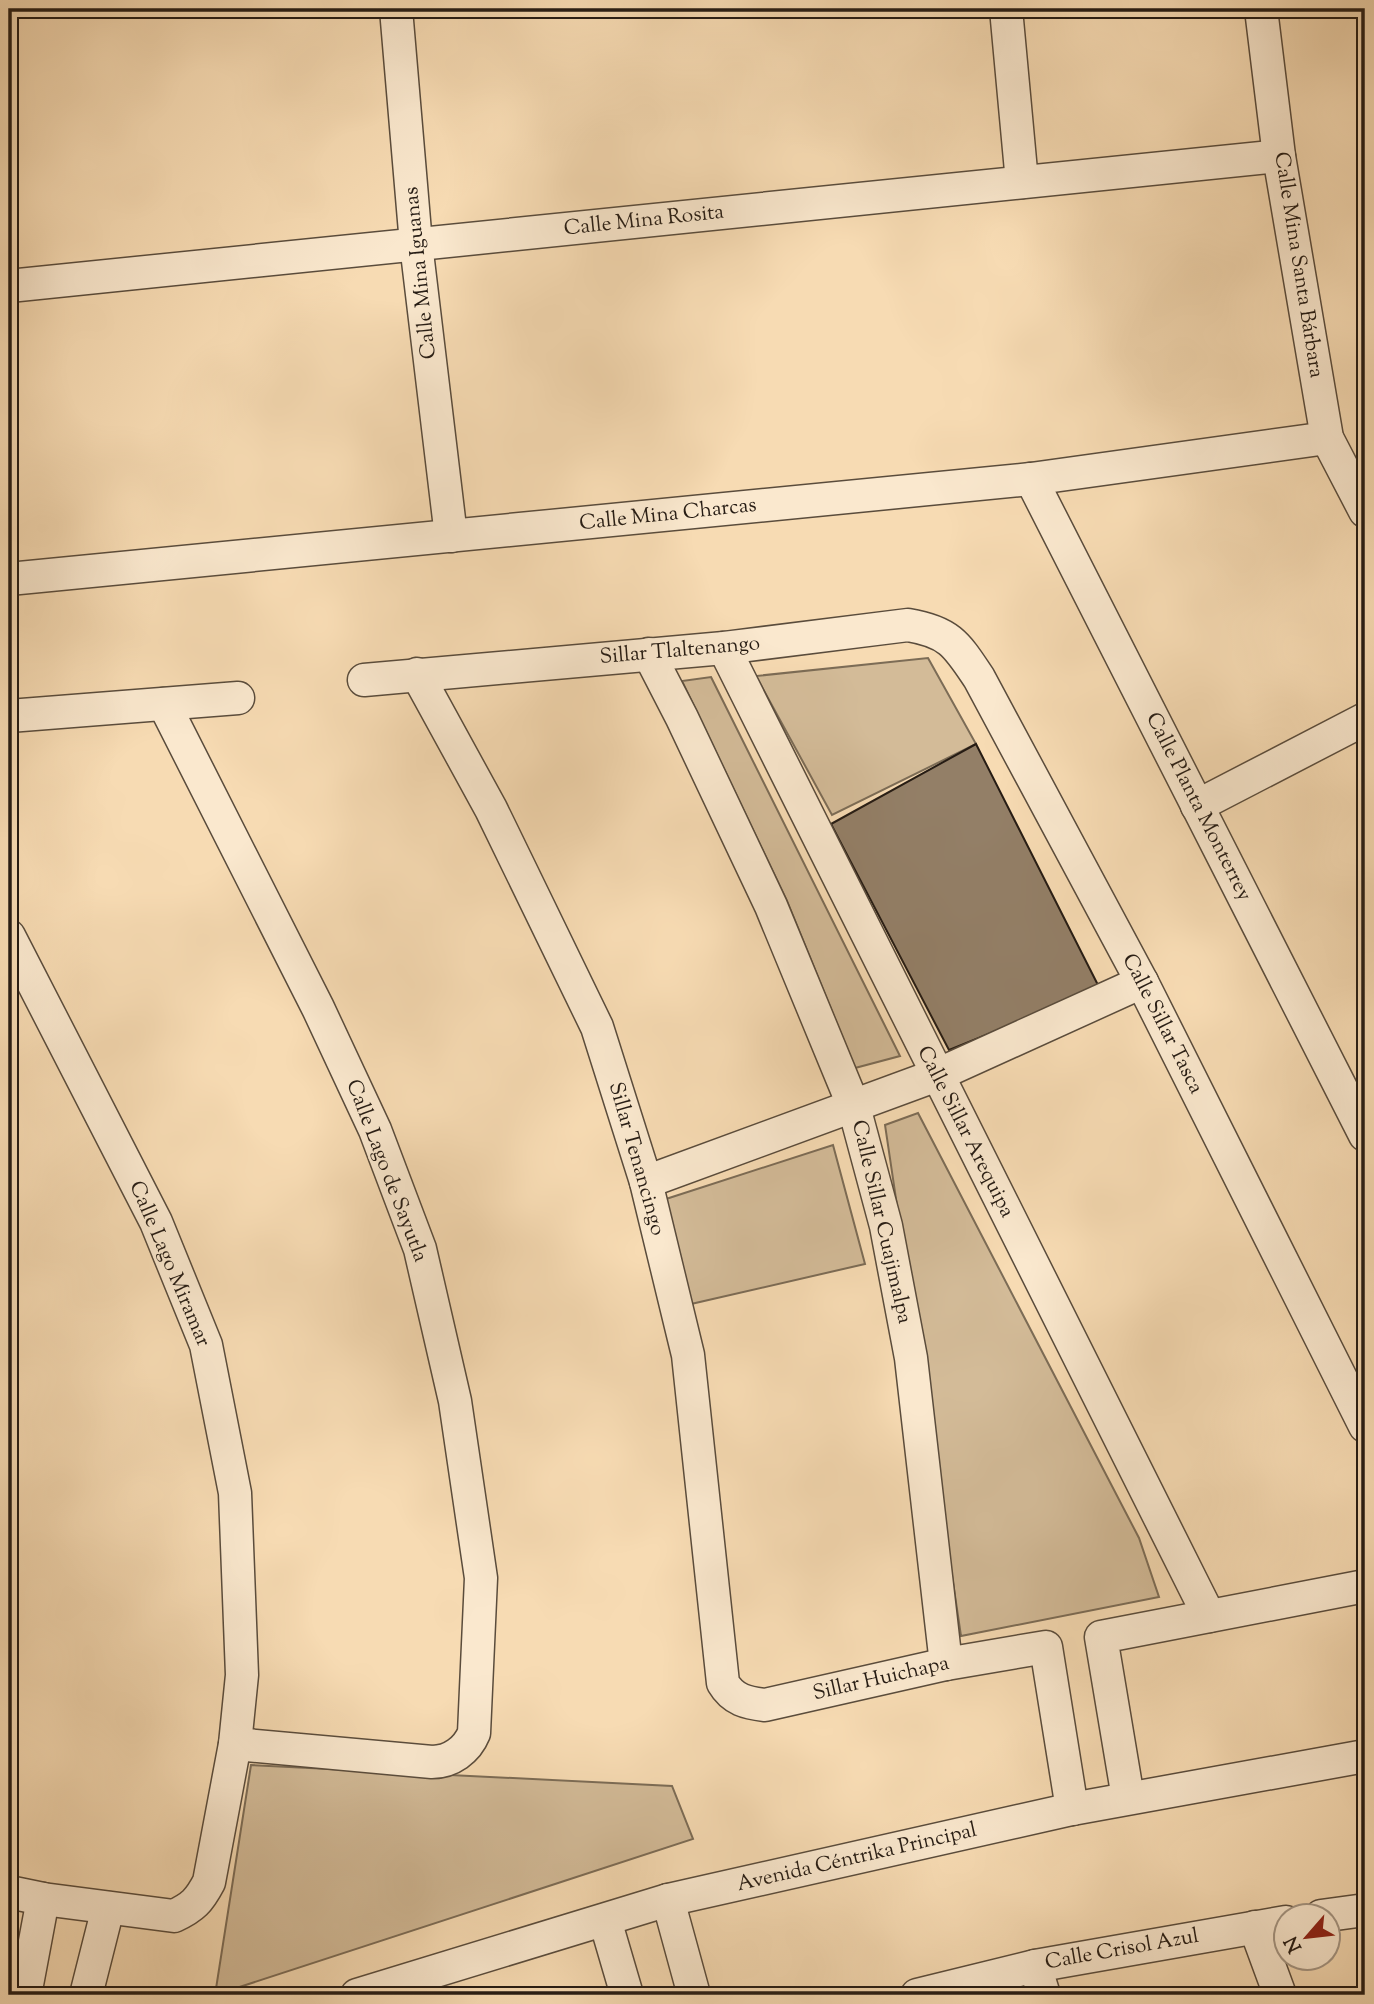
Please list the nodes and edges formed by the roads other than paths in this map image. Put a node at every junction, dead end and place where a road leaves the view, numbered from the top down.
1 (396, 9) edge
2 (1006, 9) edge
3 (1261, 9) edge
4 (1279, 156) junction
5 (1022, 182) junction
6 (416, 244) junction
7 (9, 286) edge
8 (1327, 439) junction
9 (1031, 479) junction
10 (1365, 511) edge
11 (451, 536) junction
12 (9, 579) edge
13 (942, 634) joint
14 (724, 648) junction
15 (649, 654) junction
16 (417, 674) junction
17 (364, 680) dead end
18 (238, 698) dead end
19 (164, 704) junction
20 (9, 716) edge
21 (1365, 719) edge
22 (1197, 806) junction
23 (9, 936) edge
24 (1142, 982) junction
25 (937, 1075) junction
26 (854, 1107) junction
27 (1365, 1135) edge
28 (646, 1182) junction
29 (1365, 1426) edge
30 (1365, 1586) edge
31 (1209, 1616) junction
32 (946, 1664) junction
33 (723, 1683) joint
34 (235, 1744) junction
35 (1365, 1756) edge
36 (1128, 1798) junction
37 (1072, 1809) junction
38 (9, 1892) edge
39 (43, 1899) junction
40 (668, 1900) junction
41 (108, 1908) junction
42 (1365, 1910) edge
43 (1342, 1913) edge
44 (605, 1920) junction
45 (1272, 1924) edge
46 (1255, 1927) junction
47 (1039, 1981) edge
48 (25, 1995) edge
49 (86, 1995) edge
50 (358, 1995) edge
51 (627, 1995) edge
52 (694, 1995) edge
53 (917, 1995) edge
54 (1280, 1995) edge

1 - 6 street, Calle Mina Iguanas
2 - 5 street
3 - 4 street, Calle Mina Santa Bárbara
4 - 5 street, Calle Mina Rosita
4 - 8 street, Calle Mina Santa Bárbara
5 - 6 street, Calle Mina Rosita
6 - 7 street, Calle Mina Rosita
6 - 11 street, Calle Mina Iguanas
8 - 9 street, Calle Mina Charcas
8 - 10 street, Calle Mina Santa Bárbara
9 - 11 street, Calle Mina Charcas
9 - 22 street, Calle Planta Monterrey
11 - 12 street, Calle Mina Charcas
13 - 14 street, Sillar Tlaltenango
13 - 24 street, Calle Sillar Tasca
14 - 15 street, Sillar Tlaltenango
14 - 25 street, Calle Sillar Arequipa
15 - 16 street, Sillar Tlaltenango
15 - 26 street, Calle Sillar Cuajimalpa
16 - 17 street, Sillar Tlaltenango
16 - 28 street, Sillar Tenancingo
18 - 19 street
19 - 20 street
19 - 34 street, Calle Lago de Sayutla
21 - 22 street
22 - 27 street, Calle Planta Monterrey
23 - 34 street, Calle Lago Miramar
24 - 25 street
24 - 29 street, Calle Sillar Tasca
25 - 26 street
25 - 31 street, Calle Sillar Arequipa
26 - 28 street
26 - 32 street, Calle Sillar Cuajimalpa
28 - 33 street, Sillar Tenancingo
30 - 31 street
31 - 36 street
32 - 33 street, Sillar Huichapa
32 - 37 street, Sillar Huichapa
34 - 41 street, Calle Lago Miramar
35 - 36 street, Avenida Céntrika Principal
36 - 37 street, Avenida Céntrika Principal
37 - 40 street, Avenida Céntrika Principal
38 - 39 street, Calle Lago Miramar
39 - 41 street, Calle Lago Miramar
39 - 48 street
40 - 44 street, Avenida Céntrika Principal
40 - 52 street
41 - 49 street
42 - 43 street
44 - 50 street, Avenida Céntrika Principal
44 - 51 street
45 - 46 street, Calle Crisol Azul
46 - 47 street, Calle Crisol Azul
46 - 54 street
47 - 53 street, Calle Crisol Azul

